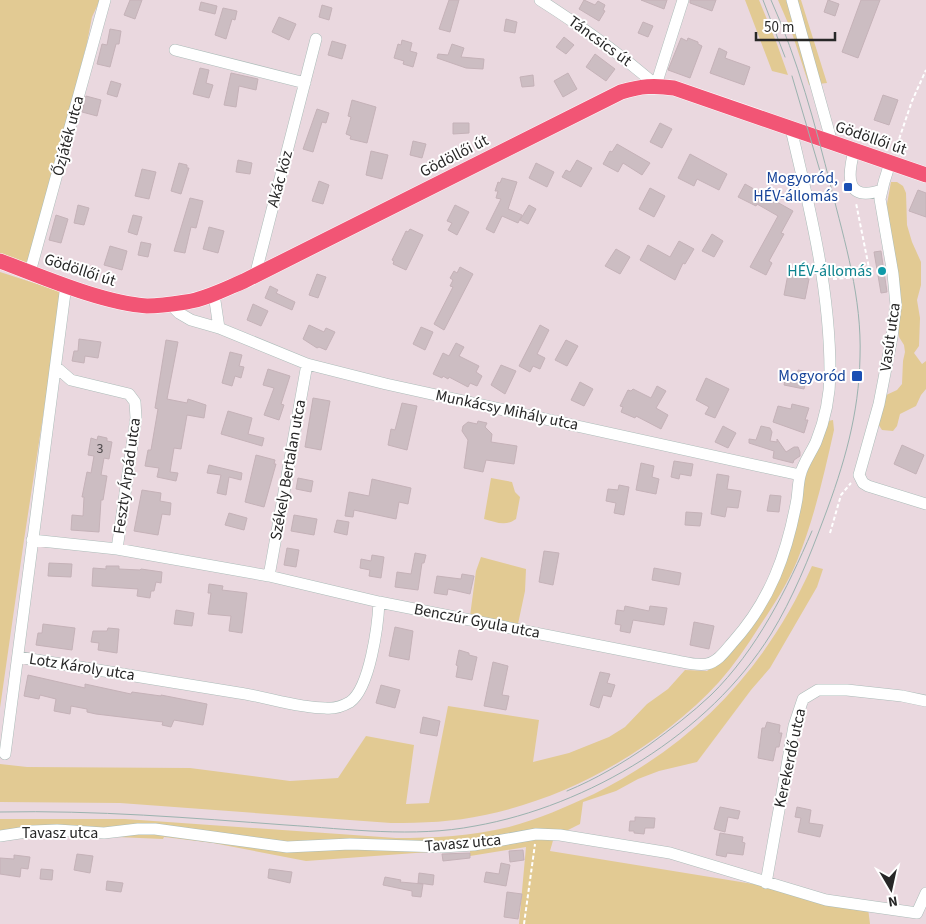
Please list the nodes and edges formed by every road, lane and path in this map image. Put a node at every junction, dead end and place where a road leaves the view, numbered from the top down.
1 (105, 0) edge
2 (540, 0) edge
3 (683, 0) edge
4 (792, 0) edge
5 (316, 39) dead end
6 (175, 50) dead end
7 (926, 70) edge
8 (305, 83) junction
9 (656, 85) junction
10 (791, 129) junction
11 (832, 143) junction
12 (854, 150) junction
13 (890, 163) junction
14 (926, 175) edge
15 (853, 188) junction
16 (882, 190) junction
17 (0, 261) edge
18 (30, 272) junction
19 (255, 276) junction
20 (824, 281) junction
21 (66, 285) junction
22 (214, 294) junction
23 (170, 304) junction
24 (219, 328) junction
25 (307, 364) junction
26 (56, 367) junction
27 (800, 475) junction
28 (861, 481) junction
29 (926, 504) edge
30 (830, 533) dead end
31 (32, 540) junction
32 (117, 549) junction
33 (269, 576) junction
34 (379, 602) junction
35 (18, 657) junction
36 (926, 701) edge
37 (5, 754) dead end
38 (536, 834) junction
39 (0, 836) edge
40 (766, 883) junction
41 (926, 893) edge
42 (524, 924) edge

1 - 18 street, Őzjáték utca
2 - 9 street, Táncsics út
3 - 9 street
4 - 11 street
5 - 8 street, Akác köz
6 - 8 street
7 - 13 path
8 - 19 street, Akác köz
9 - 10 main road, Gödöllői út
9 - 19 main road, Gödöllői út
10 - 11 main road, Gödöllői út
10 - 20 street
11 - 12 main road, Gödöllői út
12 - 13 main road, Gödöllői út
12 - 15 street
13 - 14 main road, Gödöllői út
13 - 16 street, Vasút utca
15 - 16 street
15 - 20 path
16 - 28 street, Vasút utca
17 - 18 main road, Gödöllői út
18 - 21 main road, Gödöllői út
19 - 22 main road, Gödöllői út
20 - 27 street
21 - 23 main road, Gödöllői út
21 - 26 street, Lotz Károly utca
22 - 23 main road, Gödöllői út
22 - 24 street
23 - 24 street, Munkácsy Mihály utca
24 - 25 street, Munkácsy Mihály utca
25 - 27 street, Munkácsy Mihály utca
25 - 33 street, Székely Bertalan utca
26 - 31 street, Lotz Károly utca
26 - 32 street, Feszty Árpád utca
27 - 34 street, Benczúr Gyula utca
28 - 29 street
28 - 30 path
31 - 32 street, Benczúr Gyula utca
31 - 35 street, Lotz Károly utca
32 - 33 street, Benczúr Gyula utca
33 - 34 street, Benczúr Gyula utca
34 - 35 street, Lotz Károly utca
35 - 37 street
36 - 40 street, Kerekerdő utca
38 - 39 street, Tavasz utca
38 - 40 street, Tavasz utca
38 - 42 path
40 - 41 street, Tavasz utca

